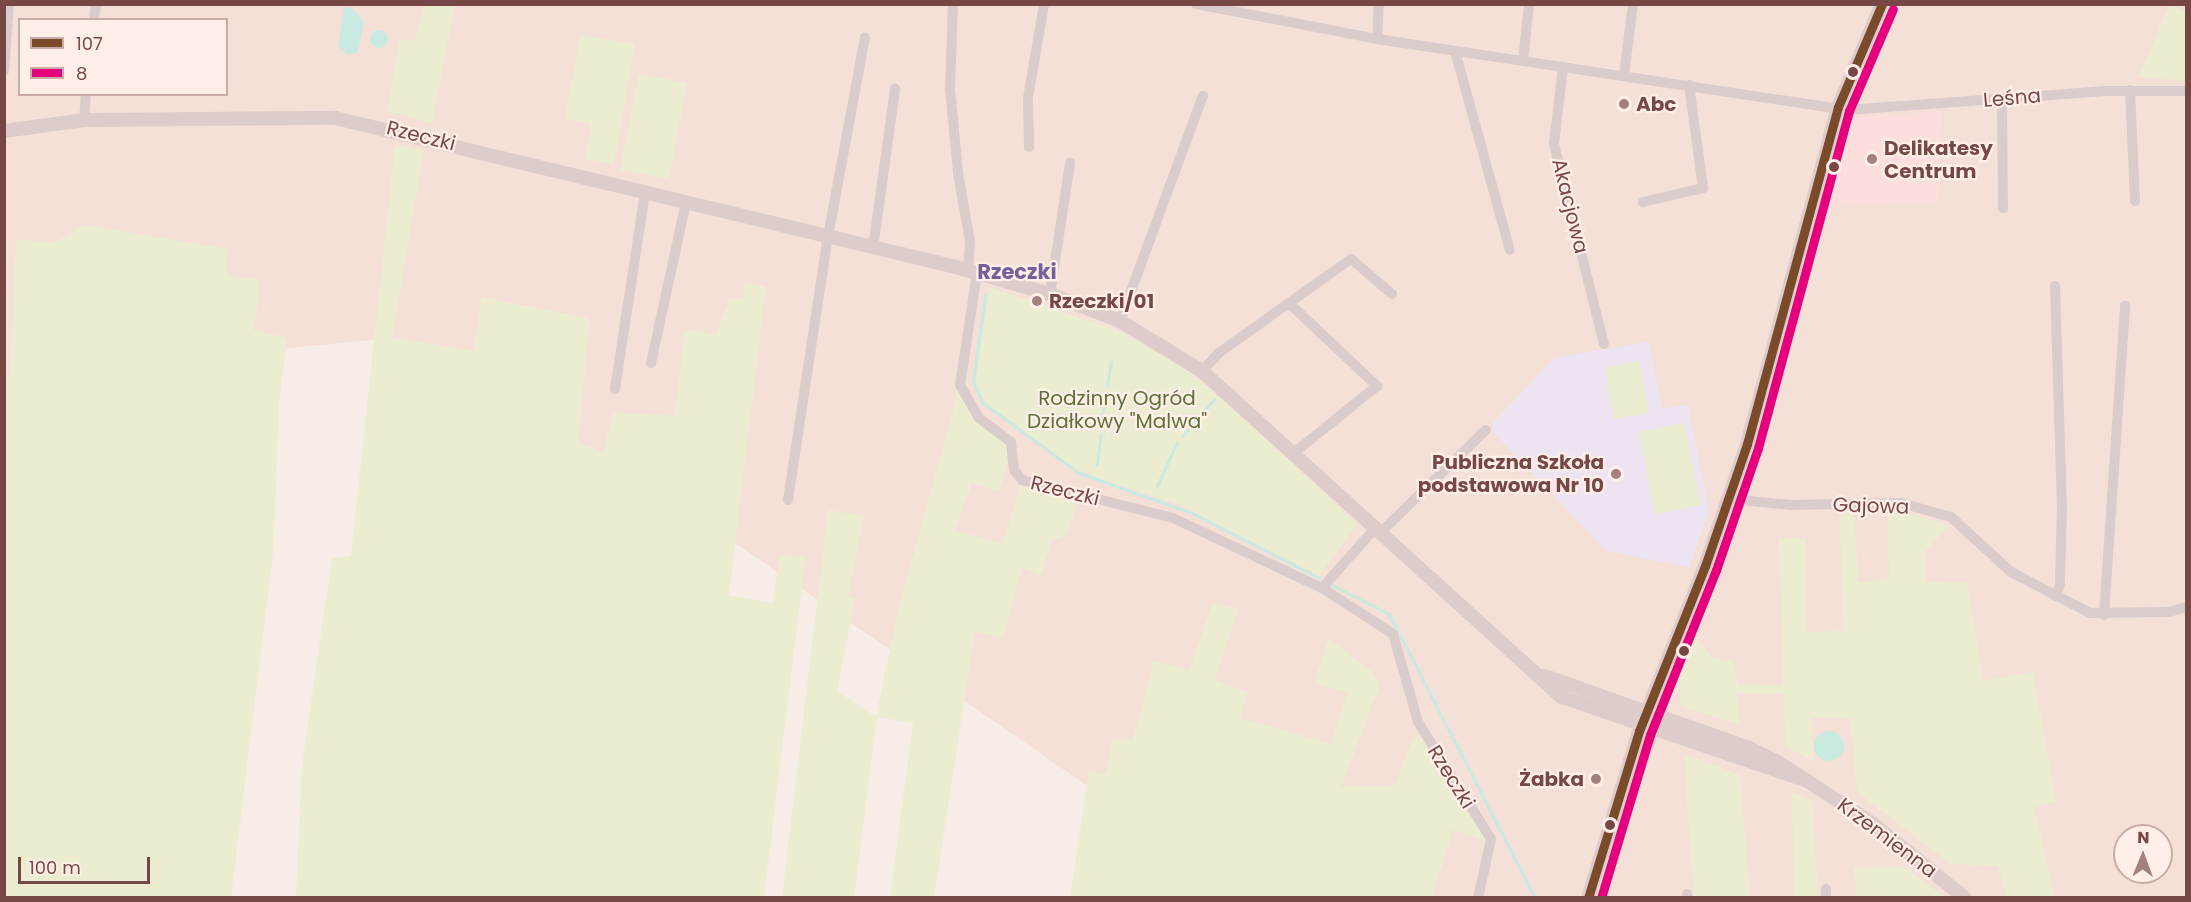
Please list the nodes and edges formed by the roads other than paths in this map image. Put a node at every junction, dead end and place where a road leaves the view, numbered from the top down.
1 (9, 4) edge
2 (953, 4) edge
3 (1044, 4) edge
4 (1196, 4) edge
5 (1379, 4) edge
6 (1528, 4) edge
7 (1633, 4) edge
8 (1882, 4) edge
9 (865, 37) dead end
10 (1377, 39) junction
11 (1455, 51) junction
12 (1523, 61) junction
13 (1563, 67) junction
14 (4, 71) edge
15 (1624, 75) junction
16 (1689, 85) junction
17 (895, 89) dead end
18 (2130, 90) junction
19 (2187, 91) edge
20 (86, 96) edge
21 (1203, 96) dead end
22 (2002, 99) junction
23 (1838, 108) junction
24 (84, 120) junction
25 (4, 131) edge
26 (1029, 147) dead end
27 (1070, 163) dead end
28 (645, 193) junction
29 (2135, 201) dead end
30 (1643, 202) dead end
31 (686, 203) junction
32 (2003, 208) dead end
33 (829, 237) junction
34 (873, 248) junction
35 (1510, 250) dead end
36 (973, 272) junction
37 (2055, 286) dead end
38 (1050, 294) junction
39 (1392, 294) dead end
40 (1290, 304) junction
41 (2124, 306) dead end
42 (1120, 321) junction
43 (1604, 344) dead end
44 (651, 363) dead end
45 (1202, 371) junction
46 (615, 389) dead end
47 (1486, 430) dead end
48 (1294, 453) junction
49 (1729, 499) junction
50 (788, 500) dead end
51 (1379, 528) junction
52 (1322, 588) junction
53 (2056, 596) junction
54 (2187, 607) edge
55 (2104, 615) junction
56 (1535, 671) junction
57 (1652, 714) junction
58 (1646, 728) junction
59 (1807, 781) junction
60 (1478, 897) edge
61 (1588, 897) edge
62 (1596, 897) edge
63 (1965, 897) edge

1 - 14 street
2 - 36 street, Rzeczki
3 - 26 street
4 - 10 street
5 - 10 street
6 - 12 street
7 - 15 street
8 - 23 main road
9 - 33 street
10 - 11 street
11 - 12 street
11 - 35 street
12 - 13 street
13 - 15 street
13 - 43 street, Akacjowa
15 - 16 street
16 - 23 street
16 - 30 street
17 - 34 street
18 - 19 street, Leśna
18 - 22 street, Leśna
18 - 29 street
20 - 24 street
21 - 42 street
22 - 23 street, Leśna
22 - 32 street
23 - 49 main road
24 - 25 main road, Rzeczki
24 - 28 main road, Rzeczki
27 - 38 street
28 - 31 main road, Rzeczki
28 - 46 street
31 - 33 main road, Rzeczki
31 - 44 street
33 - 34 main road, Rzeczki
33 - 50 street
34 - 36 main road, Rzeczki
36 - 38 main road, Rzeczki
36 - 52 street, Rzeczki
37 - 53 street
38 - 42 main road, Rzeczki
39 - 40 street
40 - 45 street
40 - 48 street
41 - 55 street
42 - 45 main road, Rzeczki
45 - 48 main road, Rzeczki
47 - 51 street
48 - 51 main road, Rzeczki
49 - 53 street, Gajowa
49 - 57 main road
51 - 52 street
51 - 56 main road, Rzeczki
52 - 60 street, Rzeczki
53 - 55 street, Gajowa
54 - 55 street, Gajowa
56 - 57 main road, Rzeczki
56 - 58 main road, Rzeczki
57 - 58 main road
57 - 59 main road, Krzemienna
58 - 59 main road, Krzemienna
58 - 61 main road
58 - 62 main road
59 - 63 main road, Krzemienna

